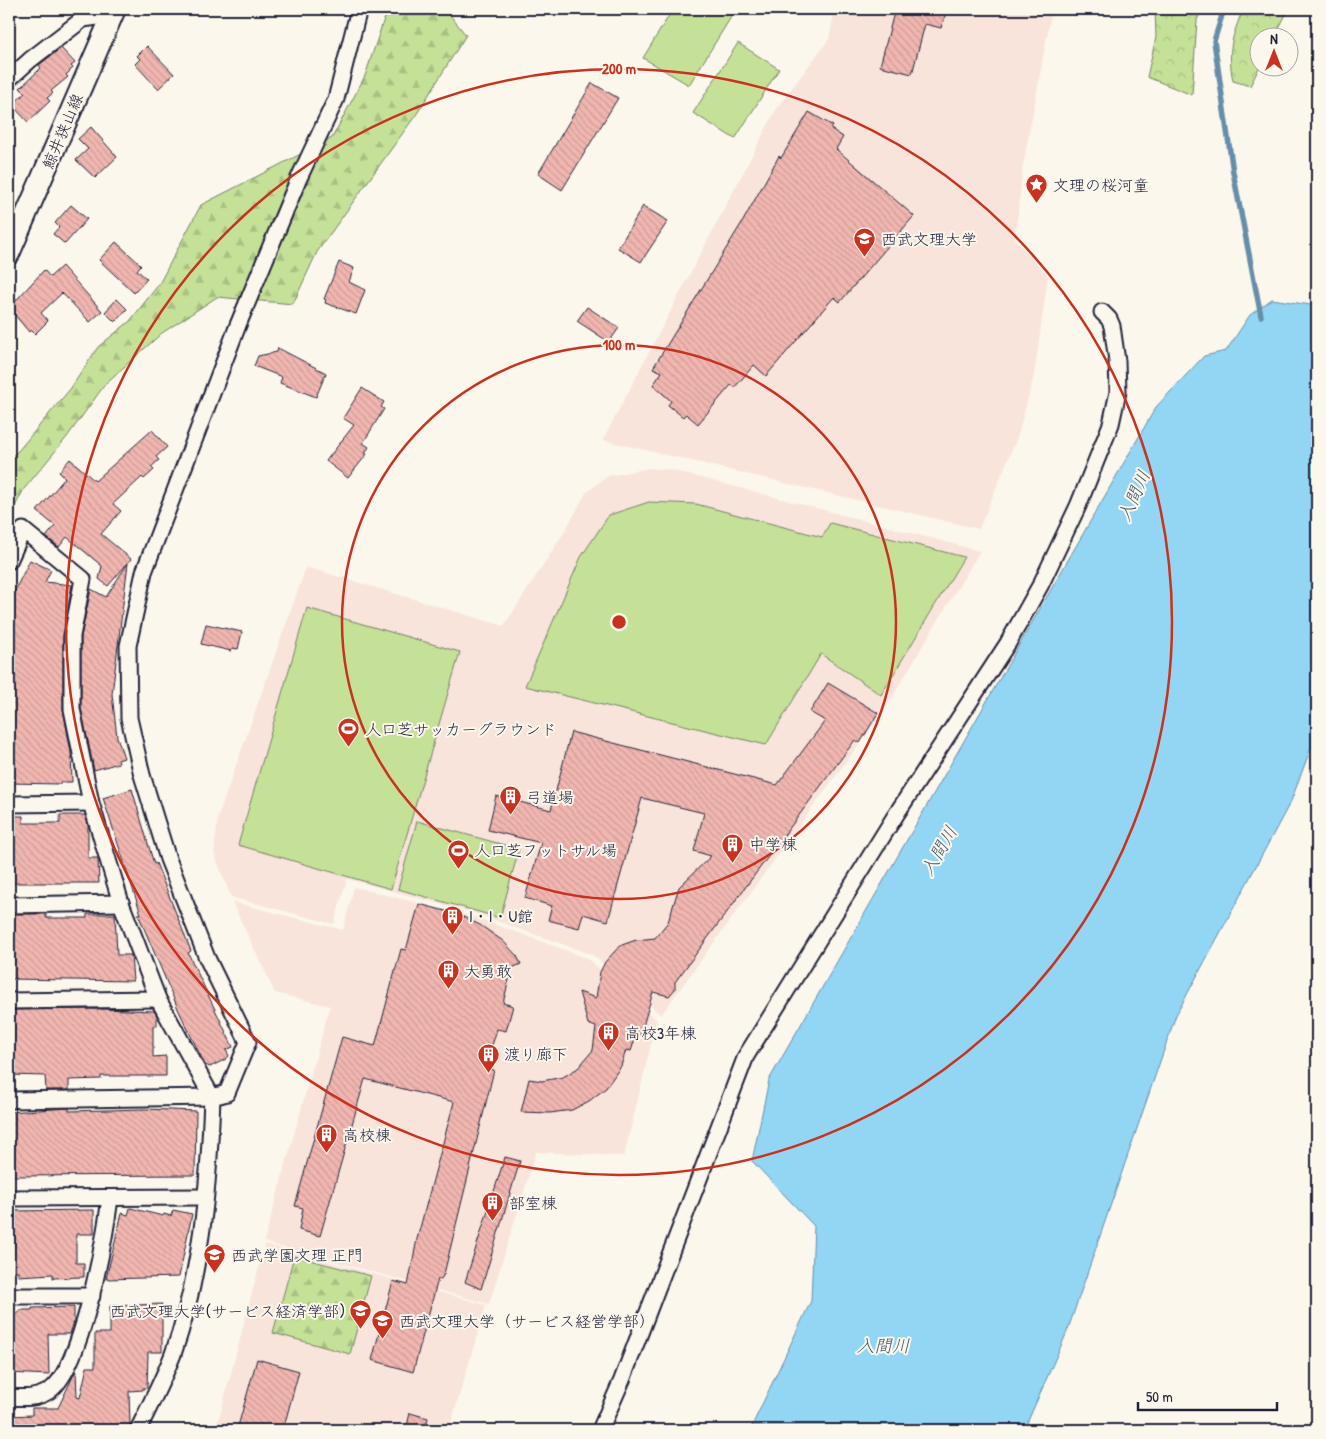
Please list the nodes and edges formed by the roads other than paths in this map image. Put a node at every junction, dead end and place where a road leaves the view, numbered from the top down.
1 (359, 9) edge
2 (114, 12) edge
3 (9, 79) edge
4 (9, 254) edge
5 (1102, 312) dead end
6 (9, 561) edge
7 (91, 803) junction
8 (9, 804) edge
9 (121, 903) junction
10 (9, 906) edge
11 (158, 999) junction
12 (9, 1001) edge
13 (212, 1097) junction
14 (9, 1100) edge
15 (205, 1196) junction
16 (9, 1198) edge
17 (110, 1198) junction
18 (9, 1296) edge
19 (92, 1296) junction
20 (9, 1398) edge
21 (138, 1430) edge
22 (600, 1430) edge

1 - 13 street
2 - 3 street
2 - 4 main road, 鯨井狭山線
5 - 22 street
6 - 7 street
7 - 8 street
7 - 9 street
9 - 10 street
9 - 11 street
11 - 12 street
11 - 13 street
13 - 14 street
13 - 15 street
15 - 17 street
15 - 21 street
16 - 17 street
17 - 19 street
18 - 19 street
19 - 20 street

